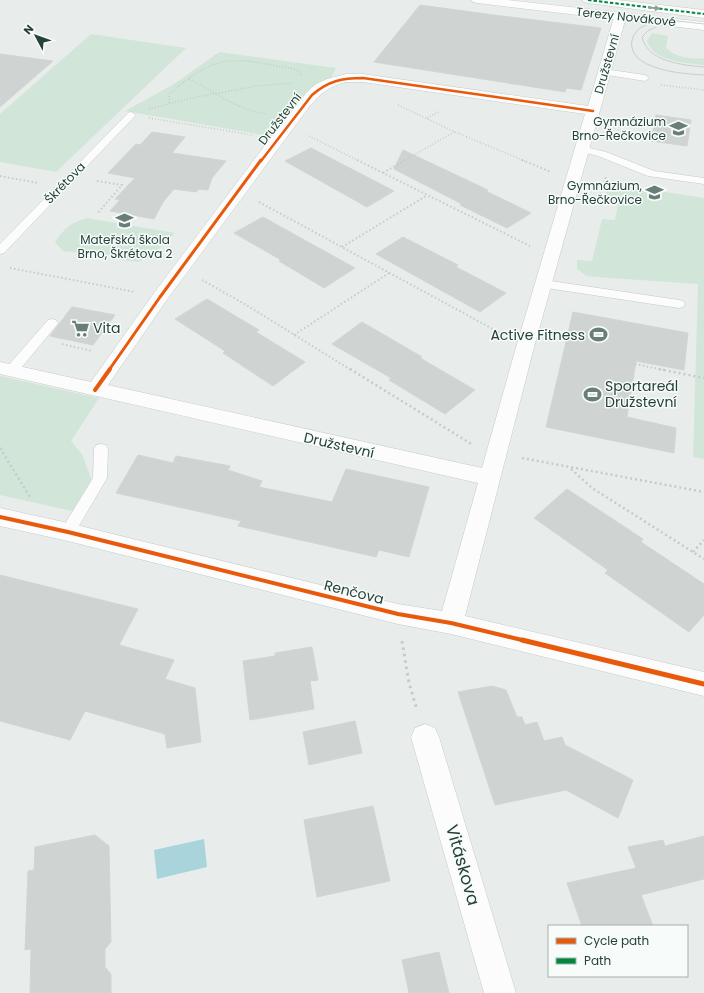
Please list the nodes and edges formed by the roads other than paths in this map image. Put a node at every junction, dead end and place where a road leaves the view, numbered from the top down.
1 (477, 0) edge
2 (588, 0) edge
3 (704, 14) edge
4 (620, 17) junction
5 (704, 26) edge
6 (604, 72) junction
7 (645, 78) dead end
8 (593, 111) junction
9 (131, 115) road end
10 (582, 149) junction
11 (704, 182) edge
12 (0, 251) edge
13 (544, 284) junction
14 (679, 304) dead end
15 (52, 323) dead end
16 (5, 370) edge
17 (95, 390) junction
18 (101, 449) dead end
19 (490, 478) junction
20 (0, 517) edge
21 (59, 530) junction
22 (451, 623) junction
23 (704, 684) edge
24 (425, 737) dead end
25 (500, 993) edge

1 - 4 street, Terezy Novákové
2 -> 3 street, Terezy Novákové
4 - 5 street, Terezy Novákové
4 - 6 street, Družstevní
6 - 7 lane
6 - 8 street, Družstevní
8 - 10 street, Družstevní
8 - 17 street, Družstevní
9 - 12 lane, Škrétova
10 - 11 lane
10 - 13 street, Družstevní
13 - 14 lane
13 - 19 street, Družstevní
15 - 16 lane
16 - 17 street, Družstevní
17 - 19 street, Družstevní
18 - 21 lane
19 - 22 street, Družstevní
20 - 21 street, Renčova
21 - 22 street, Renčova
22 - 23 street, Renčova
24 - 25 street, Vitáskova

